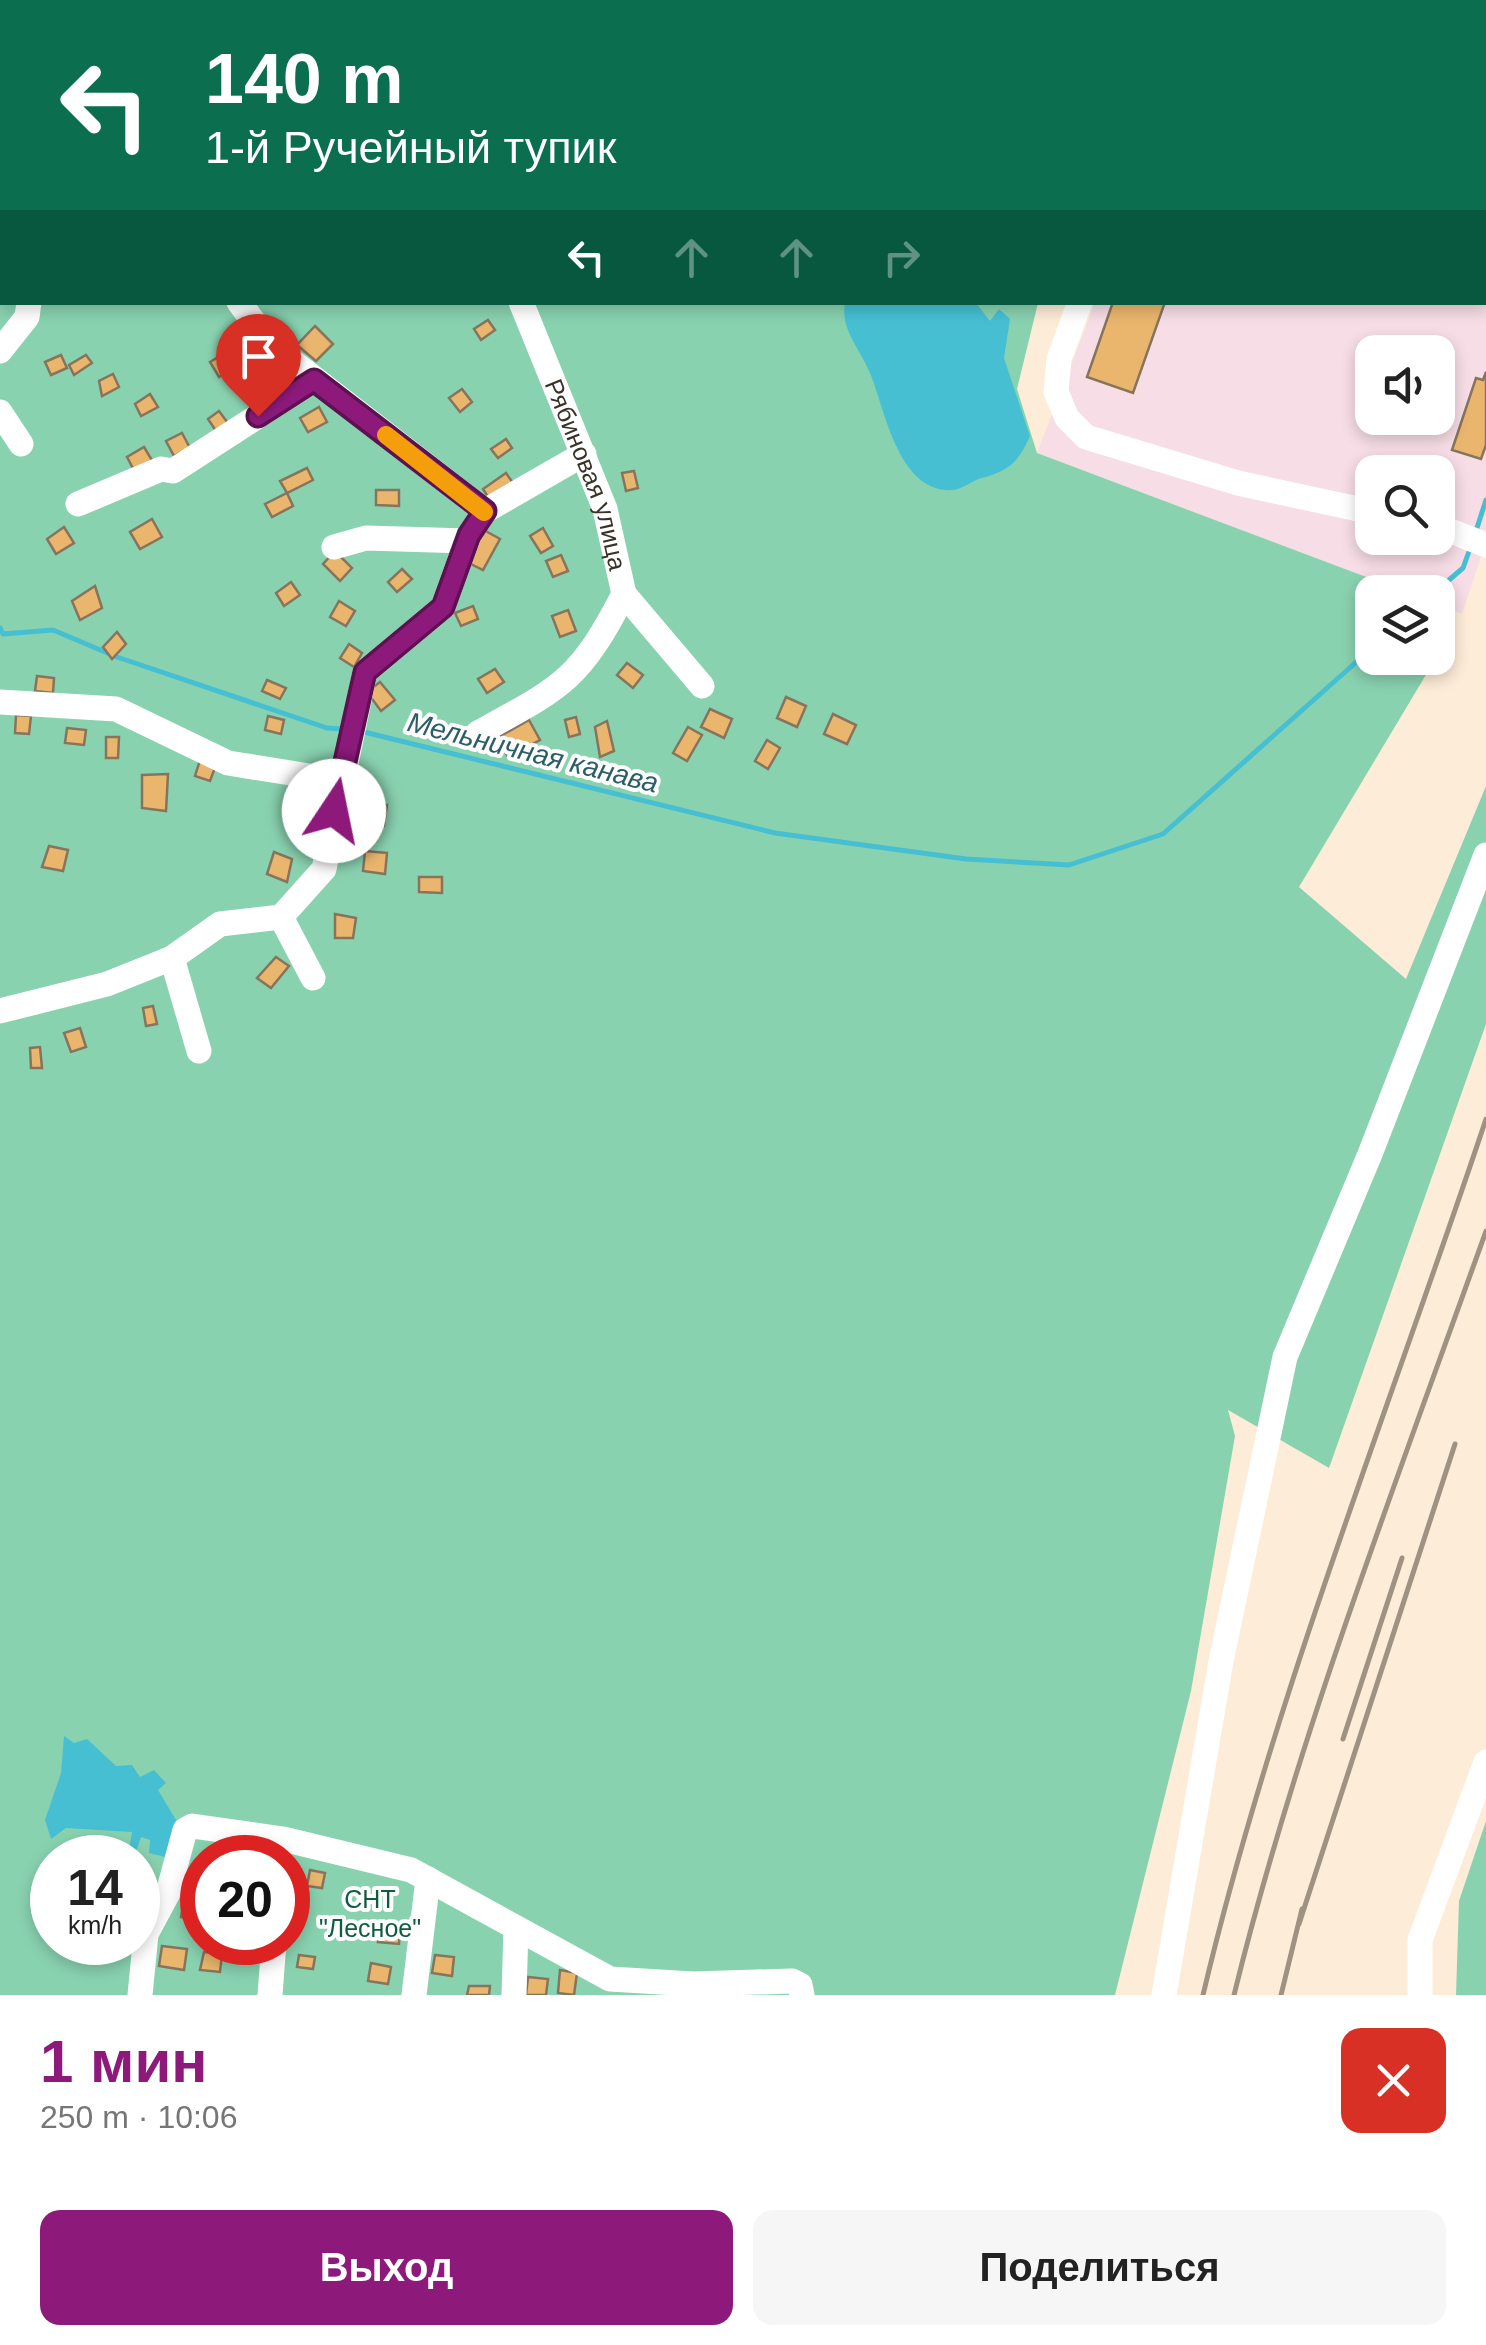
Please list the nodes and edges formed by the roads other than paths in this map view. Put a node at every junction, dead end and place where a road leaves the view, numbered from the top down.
1 (29, 305) edge
2 (242, 305) edge
3 (522, 305) edge
4 (1079, 305) edge
5 (0, 351) edge
6 (314, 380) junction
7 (0, 412) edge
8 (21, 444) dead end
9 (584, 454) junction
10 (78, 504) dead end
11 (1355, 508) edge
12 (485, 511) junction
13 (1455, 533) edge
14 (467, 541) junction
15 (1486, 545) edge
16 (334, 548) dead end
17 (624, 594) junction
18 (702, 686) dead end
19 (0, 702) edge
20 (478, 733) dead end
21 (340, 781) junction
22 (1486, 855) edge
23 (280, 917) junction
24 (172, 958) junction
25 (313, 978) dead end
26 (0, 1011) edge
27 (199, 1051) dead end
28 (1486, 1762) edge
29 (184, 1835) edge
30 (229, 1835) edge
31 (180, 1849) edge
32 (310, 1852) edge
33 (428, 1879) junction
34 (516, 1928) junction
35 (272, 1965) edge
36 (692, 1990) edge
37 (801, 1990) edge
38 (140, 1995) edge
39 (270, 1995) edge
40 (414, 1995) edge
41 (514, 1995) edge
42 (1164, 1995) edge
43 (1420, 1995) edge

1 - 5 street
2 - 6 street
3 - 9 street, Рябиновая улица
4 - 11 street
6 - 10 street
6 - 12 street
7 - 8 street
9 - 12 street
9 - 17 street, Рябиновая улица
12 - 14 street
13 - 15 street
14 - 16 street
14 - 21 street
17 - 18 street, Рябиновая улица
17 - 20 street
19 - 21 street
21 - 23 street
22 - 42 street
23 - 24 street
23 - 25 street
24 - 26 street
24 - 27 street
28 - 43 street
29 - 30 street
31 - 38 street
32 - 33 street
33 - 34 street
33 - 40 street
34 - 36 street
34 - 41 street
35 - 39 street
36 - 37 street

